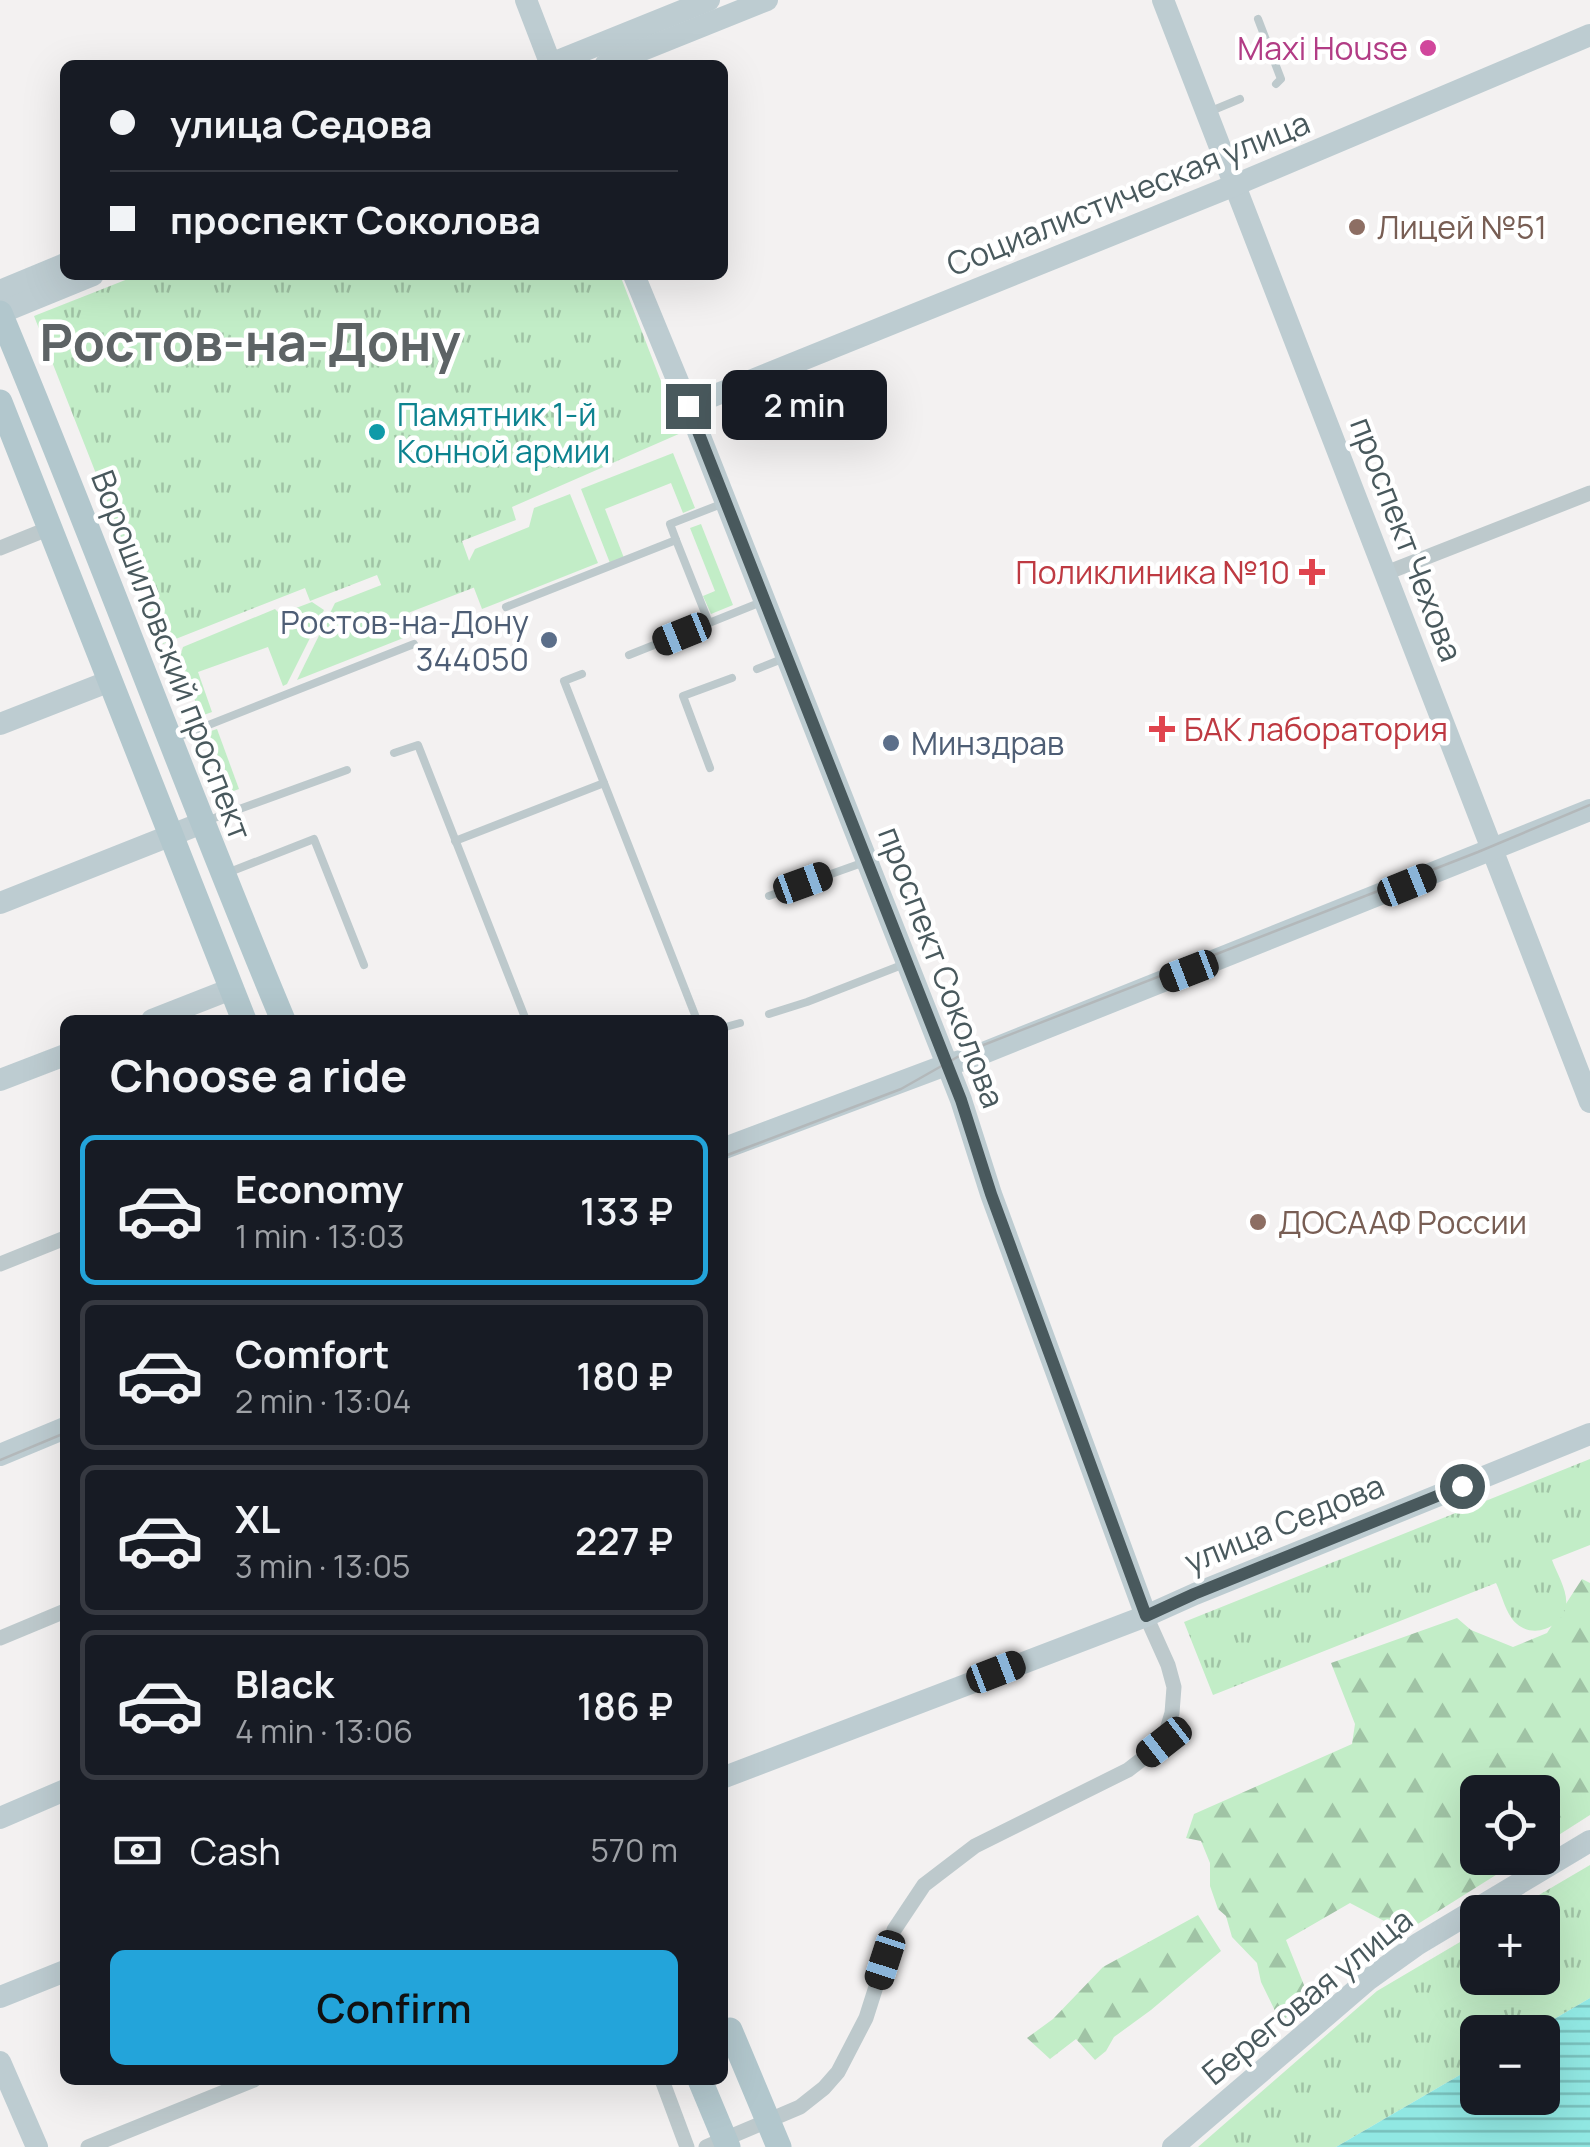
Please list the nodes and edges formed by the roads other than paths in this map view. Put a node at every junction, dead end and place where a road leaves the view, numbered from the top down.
1 (526, 0) edge
2 (709, 0) edge
3 (766, 0) edge
4 (1162, 0) edge
5 (1258, 19) dead end
6 (1590, 35) edge
7 (548, 60) edge
8 (562, 60) edge
9 (617, 60) edge
10 (1276, 84) dead end
11 (1240, 99) dead end
12 (1207, 113) junction
13 (1236, 185) junction
14 (60, 266) edge
15 (81, 280) edge
16 (636, 280) edge
17 (0, 291) edge
18 (0, 313) edge
19 (0, 402) edge
20 (688, 406) junction
21 (1590, 493) edge
22 (726, 502) junction
23 (50, 528) junction
24 (676, 540) junction
25 (0, 548) edge
26 (1386, 573) junction
27 (764, 601) junction
28 (506, 607) dead end
29 (709, 623) junction
30 (414, 644) dead end
31 (629, 655) dead end
32 (786, 658) junction
33 (757, 669) dead end
34 (582, 674) dead end
35 (732, 678) dead end
36 (110, 680) junction
37 (0, 724) edge
38 (169, 740) junction
39 (394, 753) dead end
40 (710, 768) dead end
41 (347, 770) dead end
42 (604, 783) junction
43 (1590, 810) edge
44 (202, 822) junction
45 (170, 835) junction
46 (456, 841) junction
47 (1493, 851) junction
48 (866, 861) junction
49 (222, 874) junction
50 (769, 896) dead end
51 (0, 902) edge
52 (906, 963) junction
53 (364, 965) dead end
54 (231, 988) junction
55 (770, 1014) dead end
56 (164, 1015) edge
57 (242, 1015) edge
58 (282, 1015) edge
59 (524, 1015) edge
60 (695, 1015) edge
61 (740, 1023) dead end
62 (728, 1026) edge
63 (60, 1057) edge
64 (1583, 1064) edge
65 (946, 1065) junction
66 (0, 1080) edge
67 (1590, 1102) edge
68 (728, 1146) edge
69 (60, 1240) edge
70 (0, 1264) edge
71 (60, 1430) edge
72 (1590, 1434) edge
73 (0, 1455) edge
74 (60, 1613) edge
75 (1146, 1616) junction
76 (0, 1638) edge
77 (728, 1776) edge
78 (60, 1792) edge
79 (0, 1818) edge
80 (1590, 1841) edge
81 (60, 1972) edge
82 (0, 1997) edge
83 (728, 2026) edge
84 (0, 2062) edge
85 (242, 2085) edge
86 (664, 2085) edge
87 (702, 2085) edge
88 (37, 2147) edge
89 (88, 2147) edge
90 (687, 2147) edge
91 (706, 2147) edge
92 (728, 2147) edge
93 (779, 2147) edge
94 (1173, 2147) edge

1 - 7 street
2 - 8 street
3 - 9 street
4 - 12 street, проспект Чехова
5 - 10 lane
6 - 13 street, Социалистическая улица
11 - 12 lane
12 - 13 street, проспект Чехова
13 - 20 street, Социалистическая улица
13 - 26 street, проспект Чехова
14 - 17 street
15 - 18 street
16 - 20 street, проспект Соколова
18 - 38 main road, Ворошиловский проспект
19 - 23 main road, Ворошиловский проспект
20 - 22 street, проспект Соколова
21 - 26 street
22 - 24 lane
22 - 27 street, проспект Соколова
23 - 25 street
23 - 36 main road, Ворошиловский проспект
24 - 28 lane
24 - 29 lane
26 - 47 street, проспект Чехова
27 - 29 lane
27 - 32 street, проспект Соколова
29 - 31 lane
30 - 38 lane
32 - 33 lane
32 - 48 street, проспект Соколова
34 - 42 lane
35 - 40 lane
36 - 37 street
36 - 45 main road, Ворошиловский проспект
38 - 44 main road, Ворошиловский проспект
39 - 46 lane
41 - 44 lane
42 - 46 lane
42 - 60 lane
43 - 47 street
44 - 45 street
44 - 49 main road, Ворошиловский проспект
45 - 51 street
45 - 54 main road, Ворошиловский проспект
46 - 59 lane
47 - 64 street, проспект Чехова
47 - 65 street
48 - 50 lane
48 - 52 street, проспект Соколова
49 - 53 lane
49 - 58 main road, Ворошиловский проспект
52 - 55 lane
52 - 65 street, проспект Соколова
54 - 56 street
54 - 57 main road, Ворошиловский проспект
61 - 62 lane
63 - 66 street
64 - 67 street, проспект Чехова
65 - 68 street
65 - 75 street, проспект Соколова
69 - 70 street
71 - 73 street
72 - 75 street, улица Седова
74 - 76 street
75 - 77 street, улица Седова
75 - 91 street, проспект Соколова
78 - 79 street
80 - 94 street, Береговая улица
81 - 82 street
83 - 93 main road, bridge
84 - 88 street
85 - 89 street
86 - 90 street
87 - 92 main road, bridge

